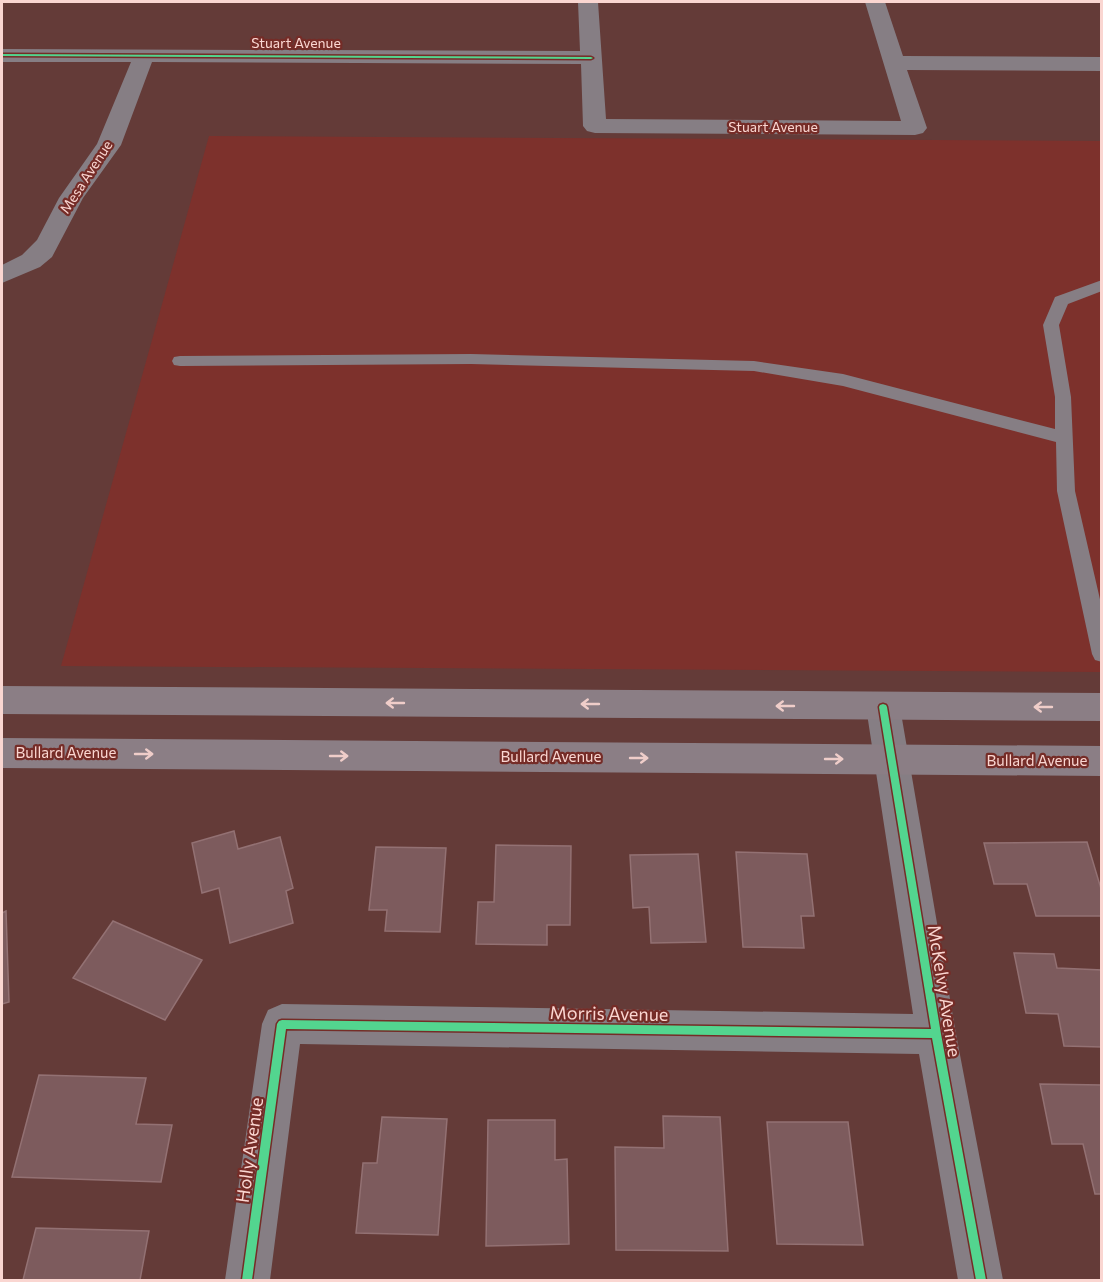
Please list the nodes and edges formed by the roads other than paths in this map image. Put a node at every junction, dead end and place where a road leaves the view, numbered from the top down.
1 (588, 2) edge
2 (875, 2) edge
3 (2, 55) edge
4 (144, 56) junction
5 (591, 58) junction
6 (894, 63) junction
7 (1101, 64) edge
8 (2, 275) edge
9 (1101, 285) edge
10 (180, 361) dead end
11 (1065, 438) junction
12 (1101, 654) edge
13 (2, 700) edge
14 (883, 706) junction
15 (1101, 707) edge
16 (2, 753) edge
17 (891, 760) junction
18 (1101, 761) edge
19 (282, 1024) joint
20 (936, 1034) junction
21 (247, 1281) edge
22 (981, 1281) edge

1 - 5 street
2 - 6 street
3 - 4 street, Stuart Avenue
4 - 5 street, Stuart Avenue
4 - 8 street, Mesa Avenue
5 - 6 street, Stuart Avenue
6 - 7 street
9 - 11 lane
10 - 11 lane
11 - 12 lane
14 -> 13 main road
15 -> 14 main road
14 - 17 street, McKelvy Avenue
16 -> 17 main road, Bullard Avenue
17 - 18 main road, Bullard Avenue
17 - 20 street, McKelvy Avenue
19 - 20 street, Morris Avenue
19 - 21 street, Holly Avenue
20 - 22 street, McKelvy Avenue

